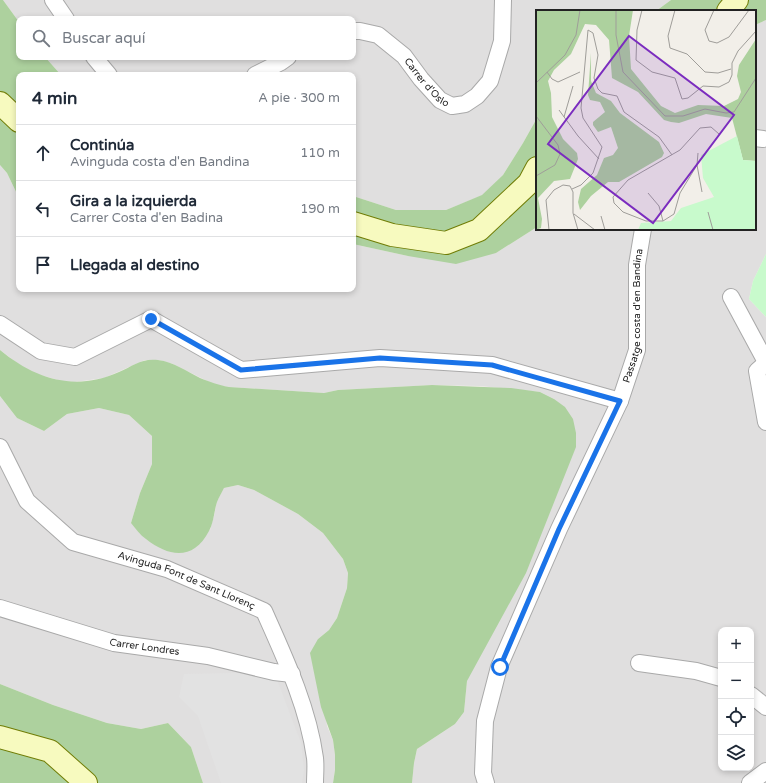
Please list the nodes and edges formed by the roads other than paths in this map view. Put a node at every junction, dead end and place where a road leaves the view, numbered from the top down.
1 (53, 0) edge
2 (503, 0) edge
3 (737, 0) edge
4 (729, 10) edge
5 (64, 16) edge
6 (356, 31) edge
7 (96, 60) edge
8 (284, 60) edge
9 (106, 72) edge
10 (260, 72) edge
11 (0, 103) edge
12 (16, 118) edge
13 (536, 170) edge
14 (356, 224) edge
15 (643, 230) edge
16 (731, 297) dead end
17 (0, 324) edge
18 (766, 362) edge
19 (620, 401) junction
20 (766, 422) edge
21 (0, 447) edge
22 (0, 608) edge
23 (639, 663) dead end
24 (292, 674) junction
25 (718, 677) edge
26 (754, 697) edge
27 (766, 707) edge
28 (0, 736) edge
29 (766, 771) edge
30 (86, 783) edge
31 (315, 783) edge
32 (486, 783) edge
33 (750, 783) edge

1 - 5 street
2 - 6 street, Carrer d'Oslo
3 - 4 main road
7 - 9 street
8 - 10 street
11 - 12 main road
13 - 14 main road
15 - 19 street, Passatge costa d'en Bandina
16 - 18 street
17 - 19 street
18 - 20 street
19 - 32 street, Passatge costa d'en Bandina
21 - 24 street, Avinguda Font de Sant Llorenç
22 - 24 street, Carrer Londres
23 - 25 street
24 - 31 street, Avinguda Font de Sant Llorenç
26 - 27 street
28 - 30 main road
29 - 33 street

